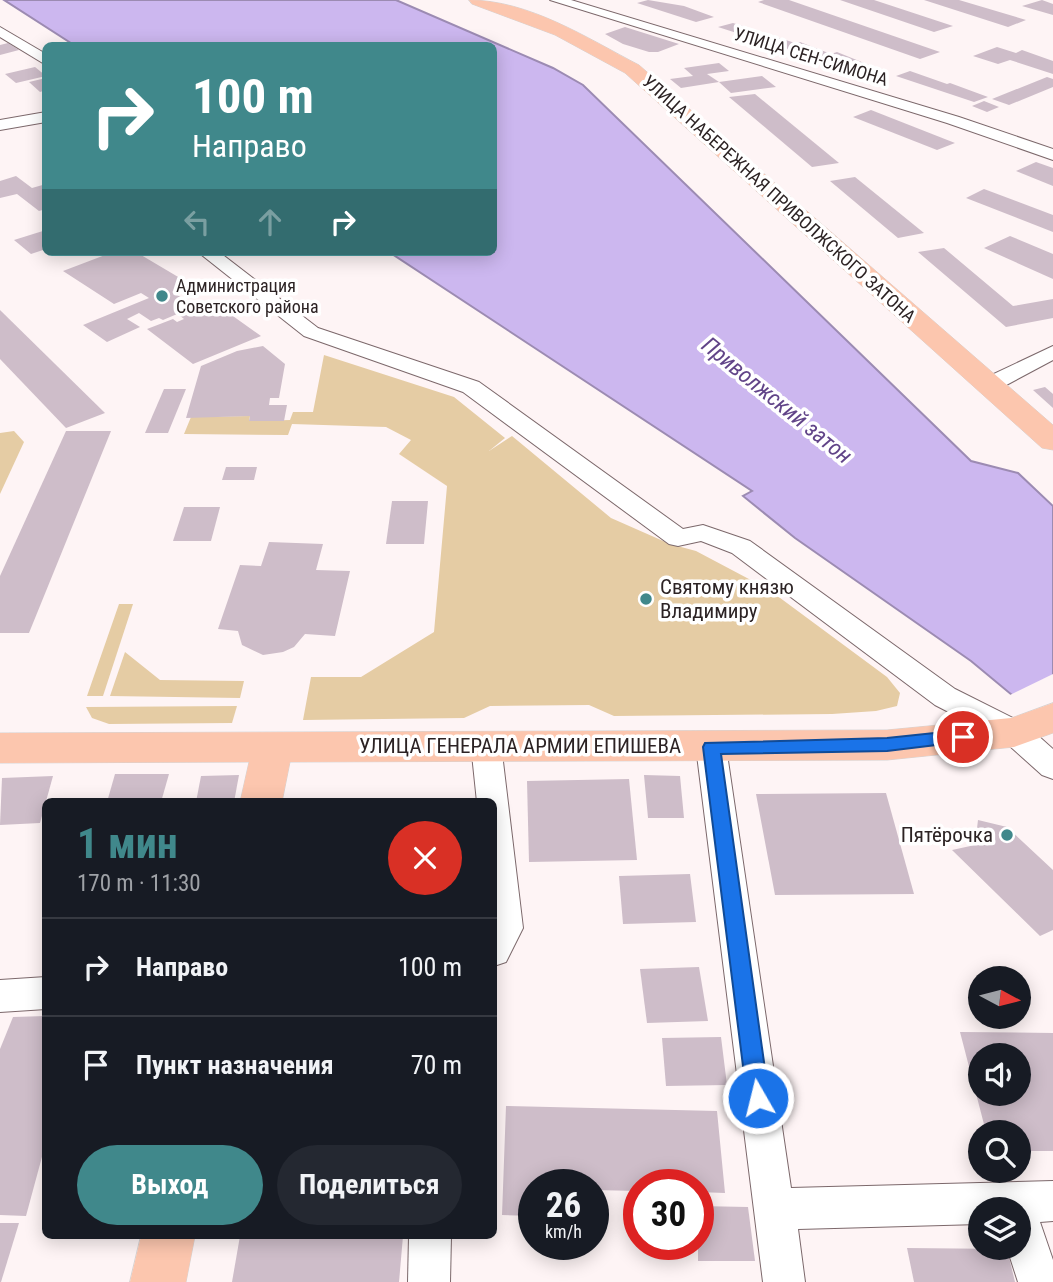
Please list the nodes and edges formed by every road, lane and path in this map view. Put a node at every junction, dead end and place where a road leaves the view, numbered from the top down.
1 (478, 0) edge
2 (557, 0) edge
3 (0, 30) edge
4 (42, 58) edge
5 (42, 118) edge
6 (0, 125) edge
7 (1053, 155) edge
8 (212, 256) edge
9 (1053, 352) edge
10 (989, 385) junction
11 (1053, 441) edge
12 (1035, 724) edge
13 (273, 745) junction
14 (486, 745) junction
15 (711, 747) junction
16 (0, 748) edge
17 (1053, 767) edge
18 (262, 798) edge
19 (493, 798) edge
20 (497, 836) edge
21 (497, 946) edge
22 (42, 993) edge
23 (0, 996) edge
24 (968, 1208) edge
25 (773, 1209) junction
26 (1031, 1236) edge
27 (167, 1239) edge
28 (430, 1239) edge
29 (158, 1282) edge
30 (429, 1282) edge
31 (784, 1282) edge
32 (1039, 1282) edge

1 - 10 main road, УЛИЦА НАБЕРЕЖНАЯ ПРИВОЛЖСКОГО ЗАТОНА
2 - 7 street, УЛИЦА СЕН-СИМОНА
3 - 4 street
5 - 6 street
8 - 12 street
9 - 10 street
10 - 11 main road, УЛИЦА НАБЕРЕЖНАЯ ПРИВОЛЖСКОГО ЗАТОНА
12 - 15 main road, УЛИЦА ГЕНЕРАЛА АРМИИ ЕПИШЕВА
12 - 17 street
13 - 14 main road, УЛИЦА ГЕНЕРАЛА АРМИИ ЕПИШЕВА
13 - 16 main road, УЛИЦА ГЕНЕРАЛА АРМИИ ЕПИШЕВА
13 - 18 main road
14 - 15 main road, УЛИЦА ГЕНЕРАЛА АРМИИ ЕПИШЕВА
14 - 19 street
15 - 25 street
20 - 21 street
22 - 23 street
24 - 25 street
25 - 31 street
26 - 32 street
27 - 29 main road
28 - 30 street

